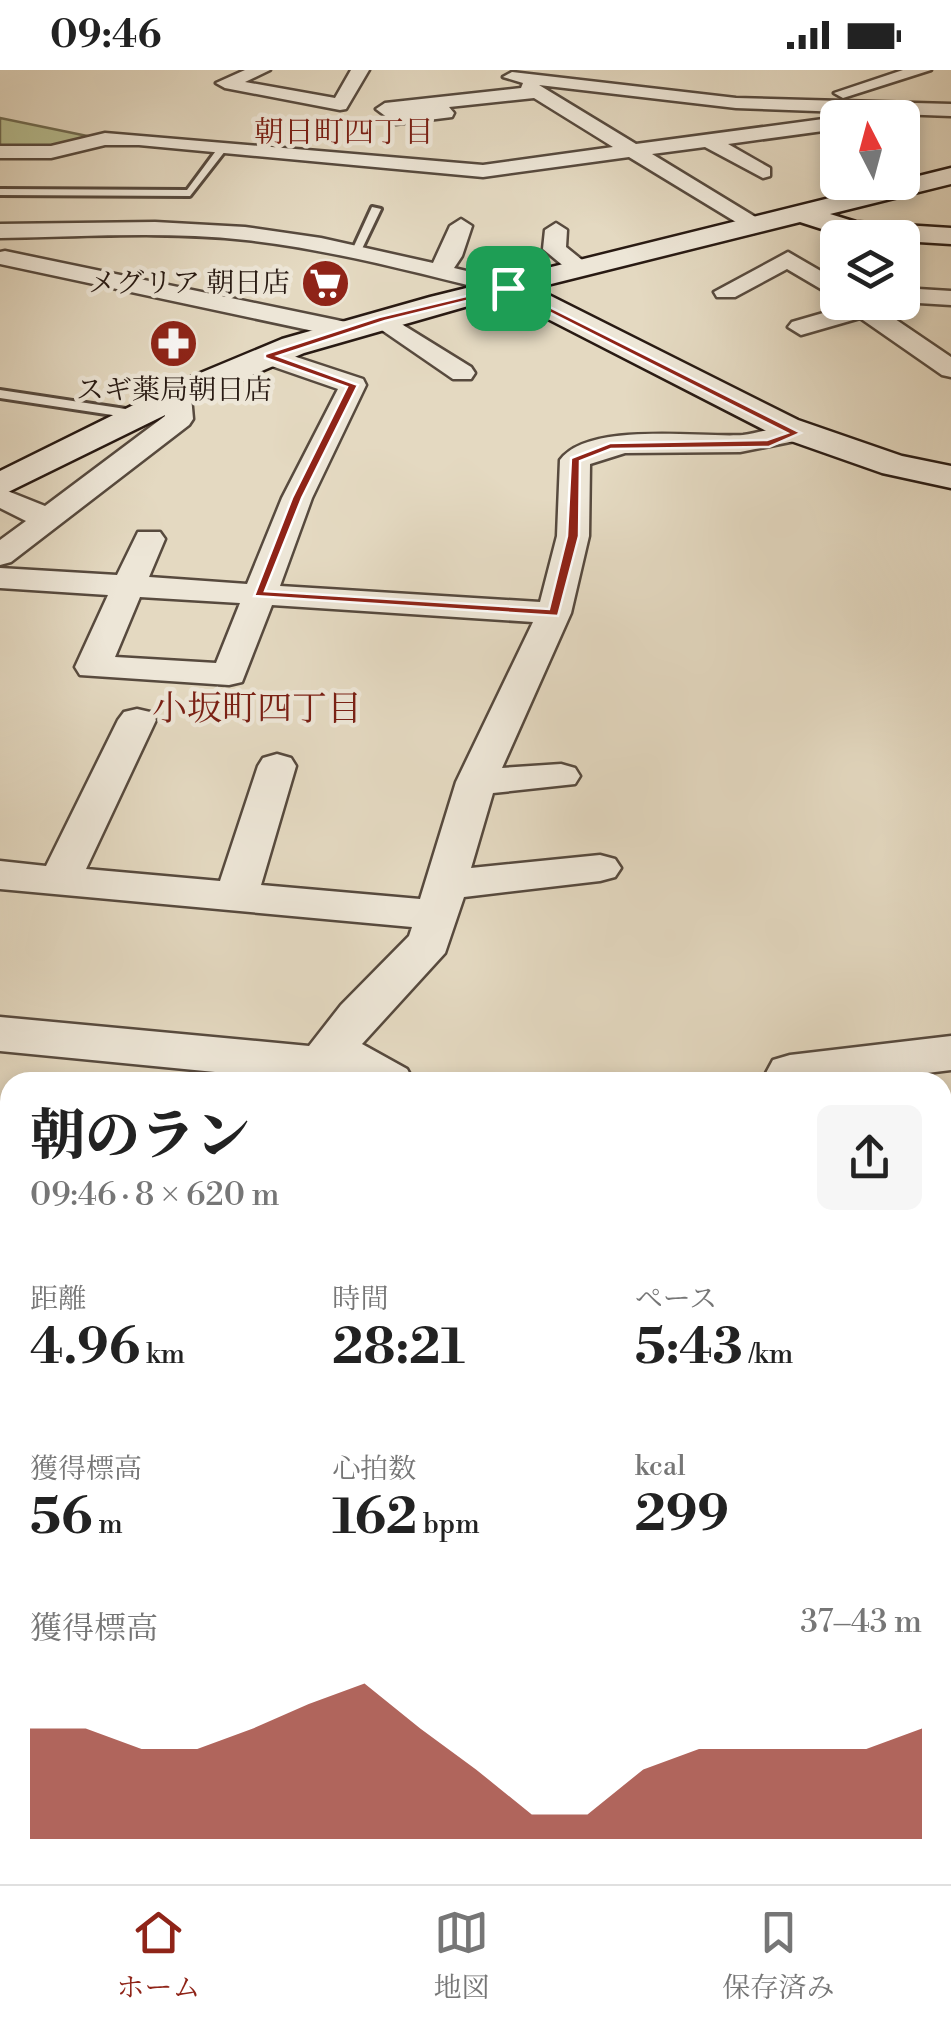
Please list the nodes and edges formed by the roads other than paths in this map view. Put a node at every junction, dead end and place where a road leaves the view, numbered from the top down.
1 (260, 70) edge
2 (568, 70) edge
3 (922, 70) edge
4 (279, 71) edge
5 (352, 72) edge
6 (515, 72) edge
7 (843, 75) edge
8 (398, 88) dead end
9 (864, 90) junction
10 (538, 92) junction
11 (876, 100) edge
12 (949, 108) edge
13 (820, 111) edge
14 (920, 114) edge
15 (820, 132) edge
16 (748, 136) junction
17 (709, 141) junction
18 (224, 146) junction
19 (774, 150) dead end
20 (634, 151) junction
21 (0, 152) edge
22 (394, 162) junction
23 (435, 166) junction
24 (763, 172) dead end
25 (951, 176) edge
26 (920, 181) edge
27 (381, 187) dead end
28 (424, 187) dead end
29 (0, 192) edge
30 (845, 200) edge
31 (270, 208) dead end
32 (376, 210) dead end
33 (803, 214) junction
34 (461, 226) dead end
35 (754, 226) junction
36 (61, 230) junction
37 (556, 230) dead end
38 (0, 231) edge
39 (951, 232) edge
40 (253, 235) junction
41 (354, 253) junction
42 (2, 259) edge
43 (580, 268) junction
44 (438, 272) junction
45 (820, 280) edge
46 (508, 288) junction
47 (726, 292) dead end
48 (920, 296) edge
49 (951, 298) edge
50 (382, 319) junction
51 (820, 320) edge
52 (879, 320) edge
53 (801, 327) dead end
54 (346, 330) junction
55 (269, 356) junction
56 (951, 369) edge
57 (462, 372) dead end
58 (0, 394) edge
59 (177, 396) junction
60 (139, 415) junction
61 (796, 433) junction
62 (951, 477) edge
63 (0, 485) edge
64 (0, 497) edge
65 (45, 518) junction
66 (149, 539) dead end
67 (0, 555) edge
68 (0, 578) edge
69 (127, 588) junction
70 (258, 594) junction
71 (554, 613) junction
72 (138, 720) dead end
73 (277, 766) dead end
74 (562, 776) dead end
75 (476, 782) junction
76 (600, 868) dead end
77 (0, 875) edge
78 (60, 880) junction
79 (237, 896) junction
80 (441, 900) junction
81 (0, 1034) edge
82 (951, 1053) edge
83 (321, 1066) edge
84 (347, 1072) edge
85 (805, 1072) edge

1 - 4 street
1 - 5 street
2 - 9 street
3 - 9 street
6 - 10 street
6 - 13 street
7 - 9 street
8 - 10 street
9 - 11 street
10 - 20 street
12 - 14 street
15 - 16 street
16 - 17 street
16 - 19 street
17 - 20 street
17 - 24 street
18 - 21 street
18 - 22 street
18 - 29 lane
20 - 23 street
20 - 35 street
22 - 23 street
22 - 27 street
23 - 28 street
25 - 26 street
30 - 33 street
31 - 40 street
32 - 41 lane
33 - 35 street
33 - 39 street
34 - 44 street
35 - 43 street
36 - 38 street
36 - 40 street
36 - 42 street
37 - 43 street
40 - 41 street
41 - 44 street
42 - 54 street
43 - 46 street
44 - 46 street
45 - 47 street
46 - 50 street
46 - 61 street
48 - 49 street
50 - 54 street
50 - 57 street
51 - 53 street
52 - 56 street
54 - 55 street
55 - 59 street
55 - 70 street
58 - 60 lane
59 - 60 street
59 - 65 street
60 - 63 street
61 - 62 street
61 - 71 street
64 - 65 street
65 - 67 street
66 - 69 street
68 - 69 street
69 - 70 street
69 - 70 street
70 - 71 street
71 - 75 street
72 - 78 street
73 - 79 street
74 - 75 street
75 - 80 street
76 - 80 street
77 - 78 street
78 - 79 street
79 - 80 street
80 - 83 street
81 - 83 street
82 - 85 street
83 - 84 street

